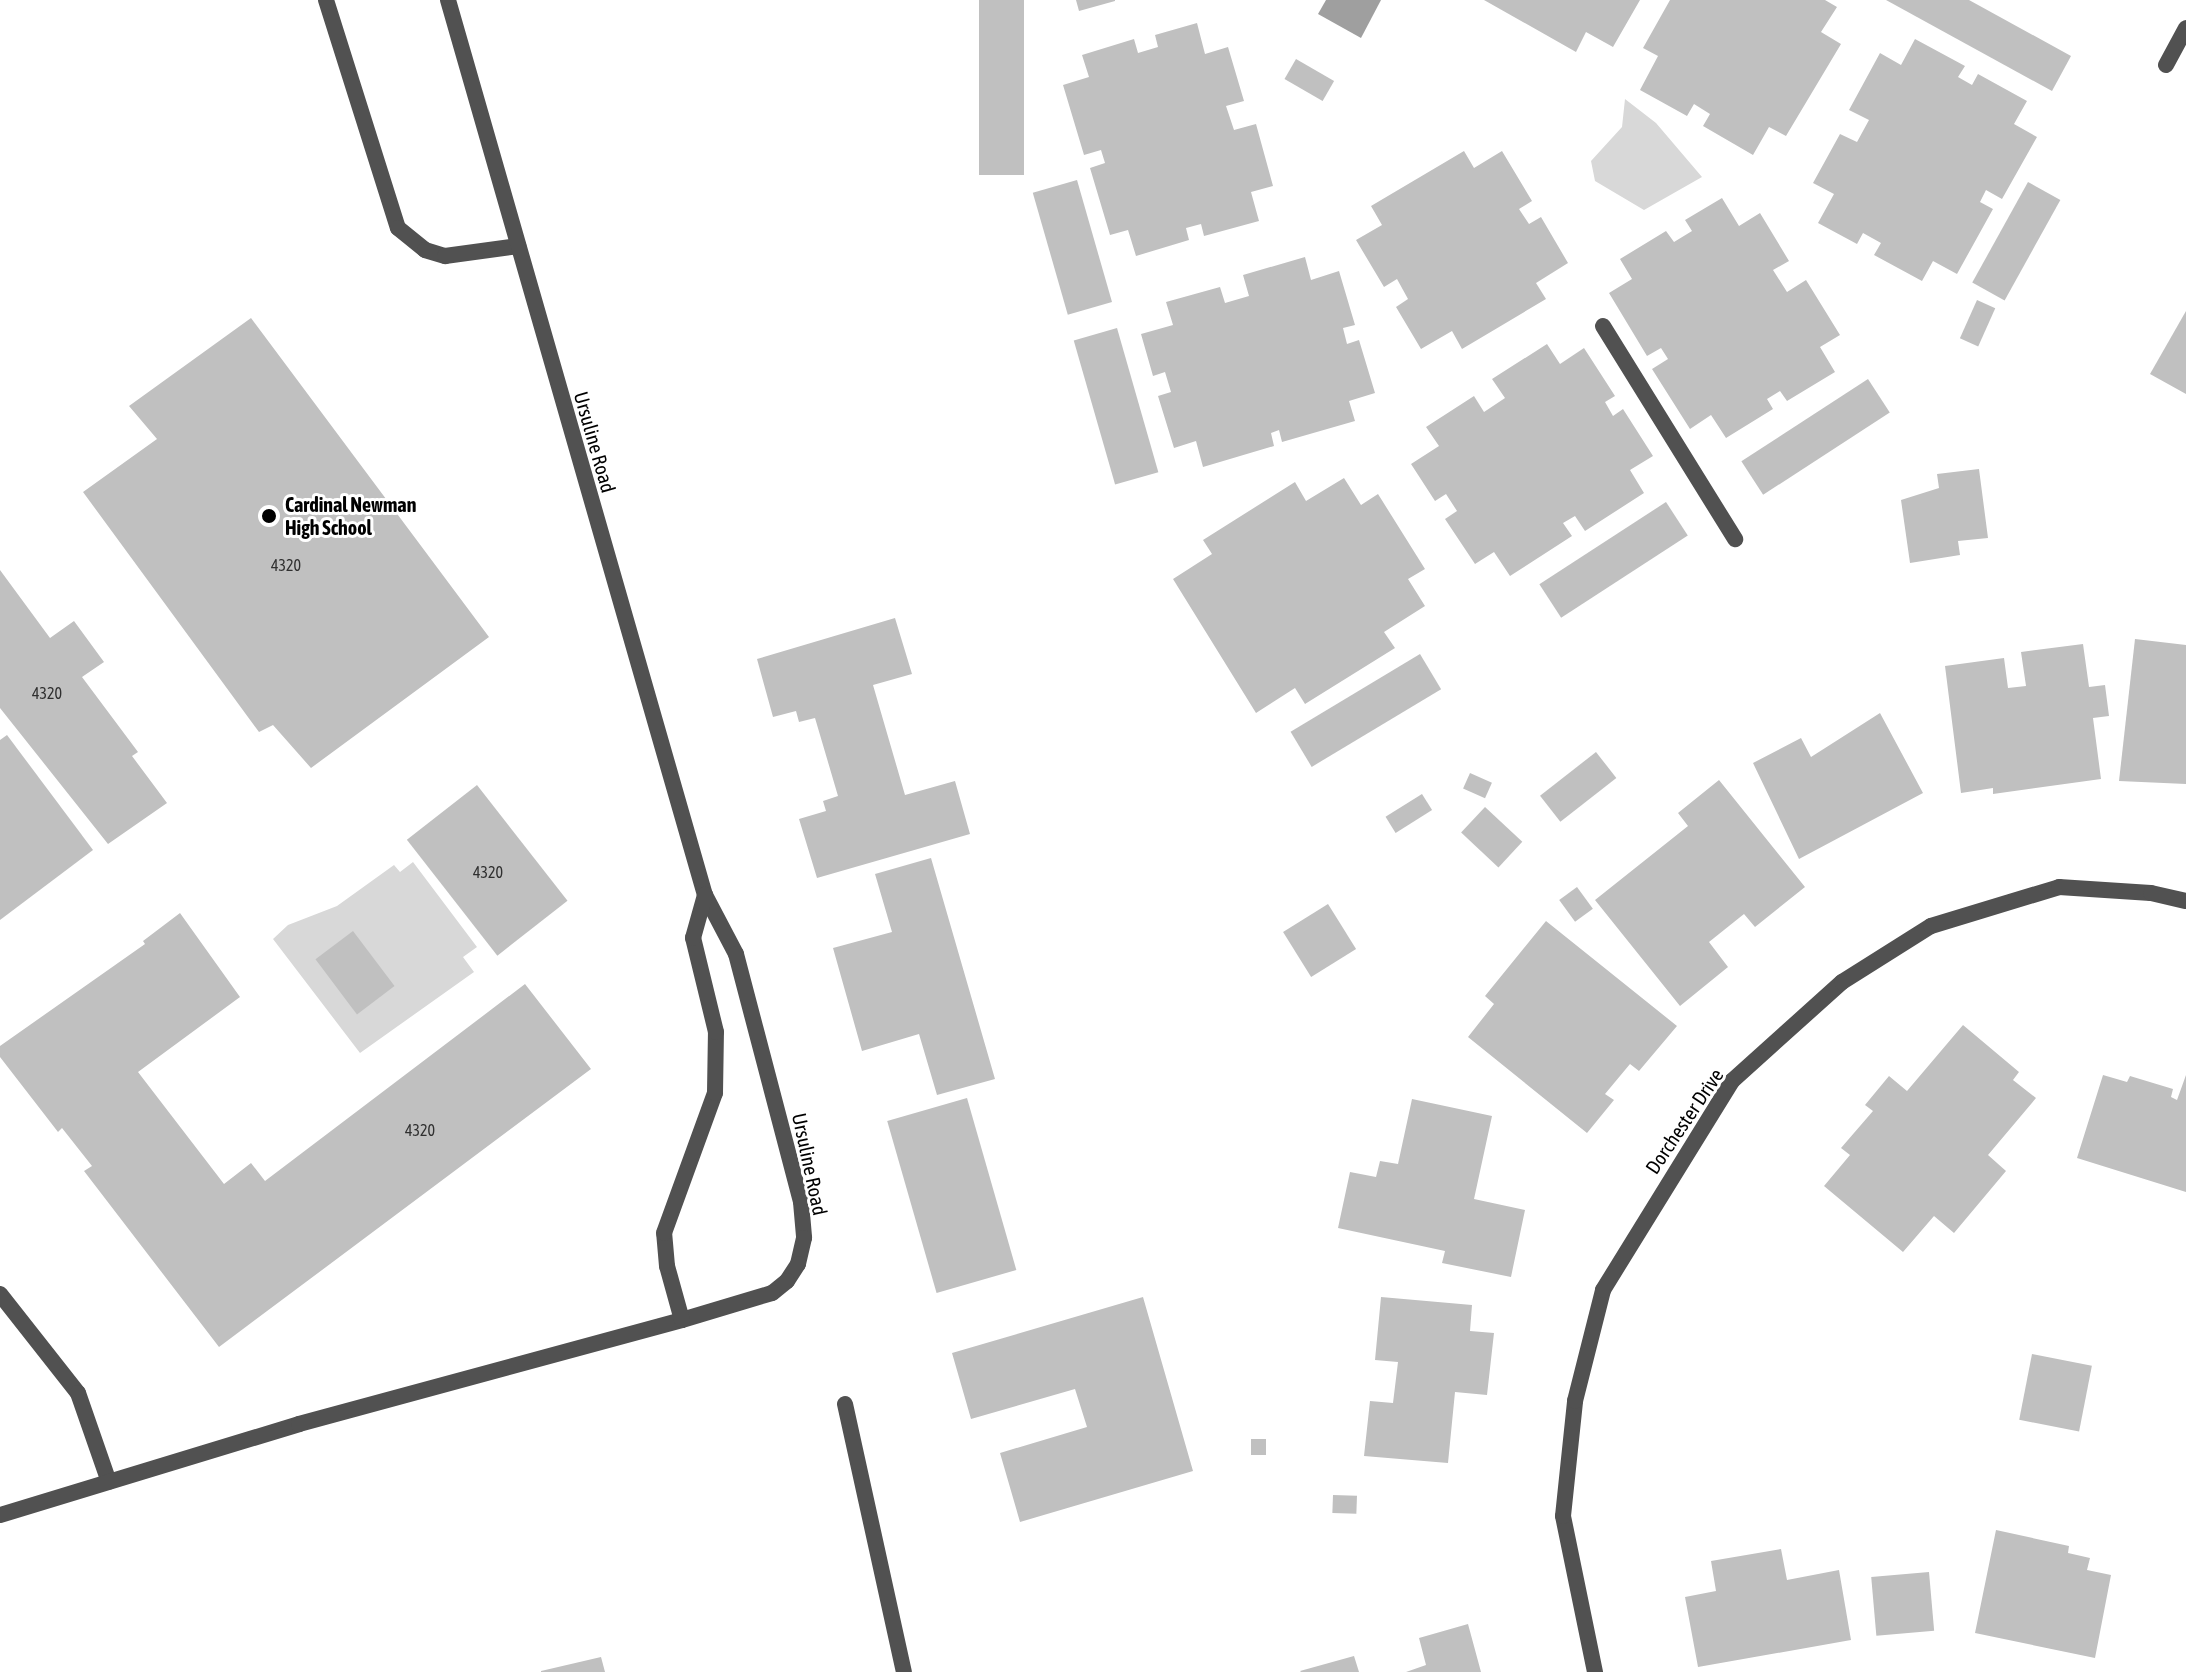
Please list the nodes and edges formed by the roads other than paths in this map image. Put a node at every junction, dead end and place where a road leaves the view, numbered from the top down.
1 (326, 0) edge
2 (448, 0) edge
3 (2186, 28) edge
4 (2166, 65) dead end
5 (518, 246) junction
6 (1603, 326) dead end
7 (1735, 539) dead end
8 (705, 895) junction
9 (2186, 901) edge
10 (0, 1294) edge
11 (682, 1320) junction
12 (845, 1404) dead end
13 (109, 1482) junction
14 (0, 1515) edge
15 (904, 1672) edge
16 (1595, 1672) edge

1 - 5 street
2 - 5 street, Ursuline Road
3 - 4 street
5 - 8 street, Ursuline Road
6 - 7 street
8 - 11 street
8 - 11 street, Ursuline Road
9 - 16 street, Dorchester Drive
10 - 13 street
11 - 13 street, Ursuline Road
12 - 15 street
13 - 14 street, Ursuline Road

